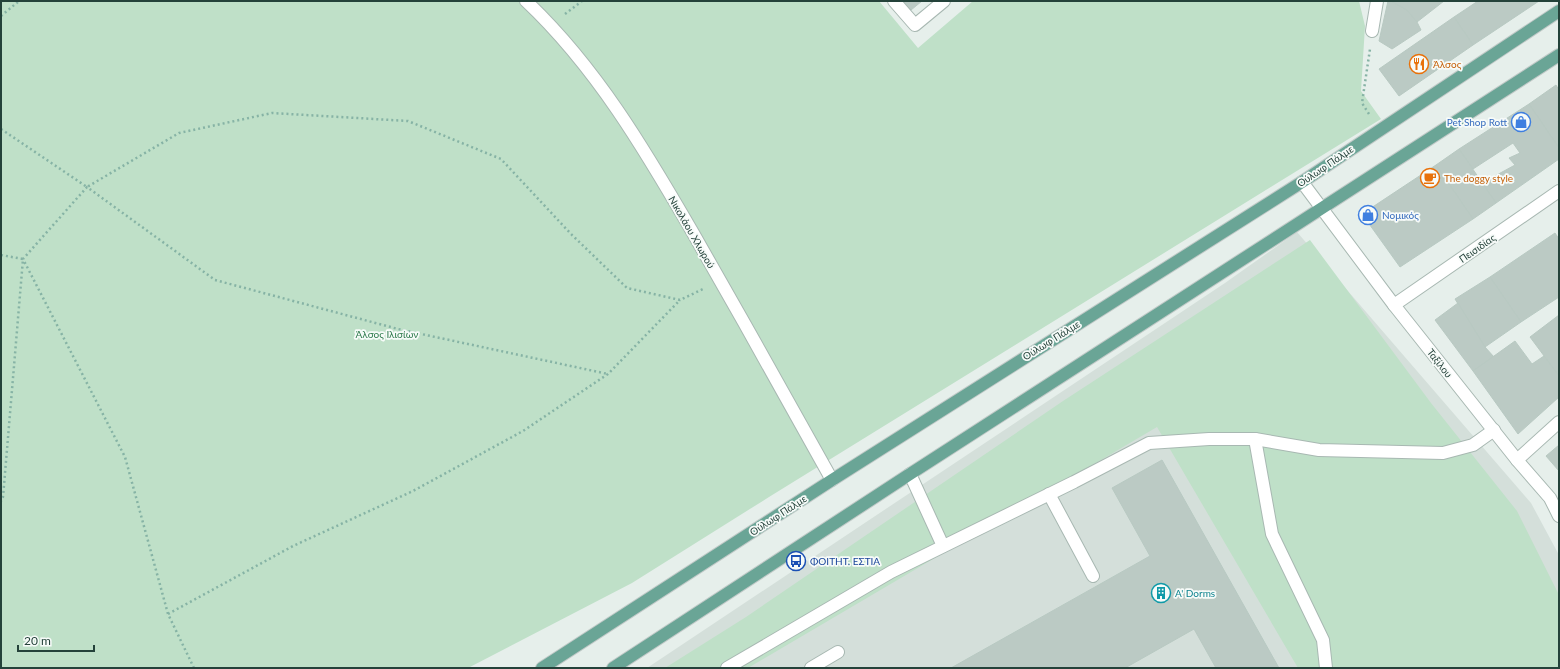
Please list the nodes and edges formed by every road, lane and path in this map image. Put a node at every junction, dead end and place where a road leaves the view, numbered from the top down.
1 (19, 1) edge
2 (526, 1) edge
3 (894, 1) edge
4 (944, 1) edge
5 (1378, 1) edge
6 (1559, 11) edge
7 (1, 16) edge
8 (1372, 31) joint
9 (1559, 54) edge
10 (1, 128) edge
11 (1379, 131) junction
12 (1302, 182) junction
13 (87, 186) junction
14 (1559, 191) edge
15 (1323, 208) junction
16 (1, 255) edge
17 (23, 259) junction
18 (721, 281) junction
19 (680, 300) junction
20 (1394, 305) junction
21 (608, 374) junction
22 (1559, 422) edge
23 (1494, 430) junction
24 (1255, 439) junction
25 (1517, 460) junction
26 (910, 474) junction
27 (832, 480) junction
28 (1049, 494) junction
29 (1550, 498) junction
30 (1, 501) edge
31 (1559, 508) edge
32 (1559, 516) edge
33 (943, 546) junction
34 (1093, 576) dead end
35 (168, 614) junction
36 (838, 652) dead end
37 (194, 668) edge
38 (542, 668) edge
39 (613, 668) edge
40 (727, 668) edge
41 (810, 668) edge
42 (1326, 668) edge

1 - 7 path
2 - 18 street, Νικολάου Χλωρού
3 - 4 street
5 - 8 street
6 - 11 main road, Ούλωφ Πάλμε
8 - 11 path
9 - 15 main road
10 - 13 path
11 - 12 main road, Ούλωφ Πάλμε
12 - 15 street, Ταξίλου
12 - 27 main road, Ούλωφ Πάλμε
13 - 17 path
13 - 19 path
13 - 21 path
14 - 20 street, Πεισιδίας
15 - 20 street, Ταξίλου
15 - 26 main road
16 - 17 path
17 - 30 path
17 - 35 path
18 - 19 path
18 - 27 street, Νικολάου Χλωρού
19 - 21 path
20 - 23 street, Ταξίλου
21 - 35 path
22 - 25 street
23 - 24 street
23 - 25 street, Ταξίλου
24 - 28 street
24 - 42 street
25 - 29 street, Ταξίλου
26 - 33 street
26 - 39 main road
27 - 38 main road, Ούλωφ Πάλμε
28 - 33 street
28 - 34 street
29 - 31 street
29 - 32 street, Ταξίλου
33 - 40 street
35 - 37 path
36 - 41 street

